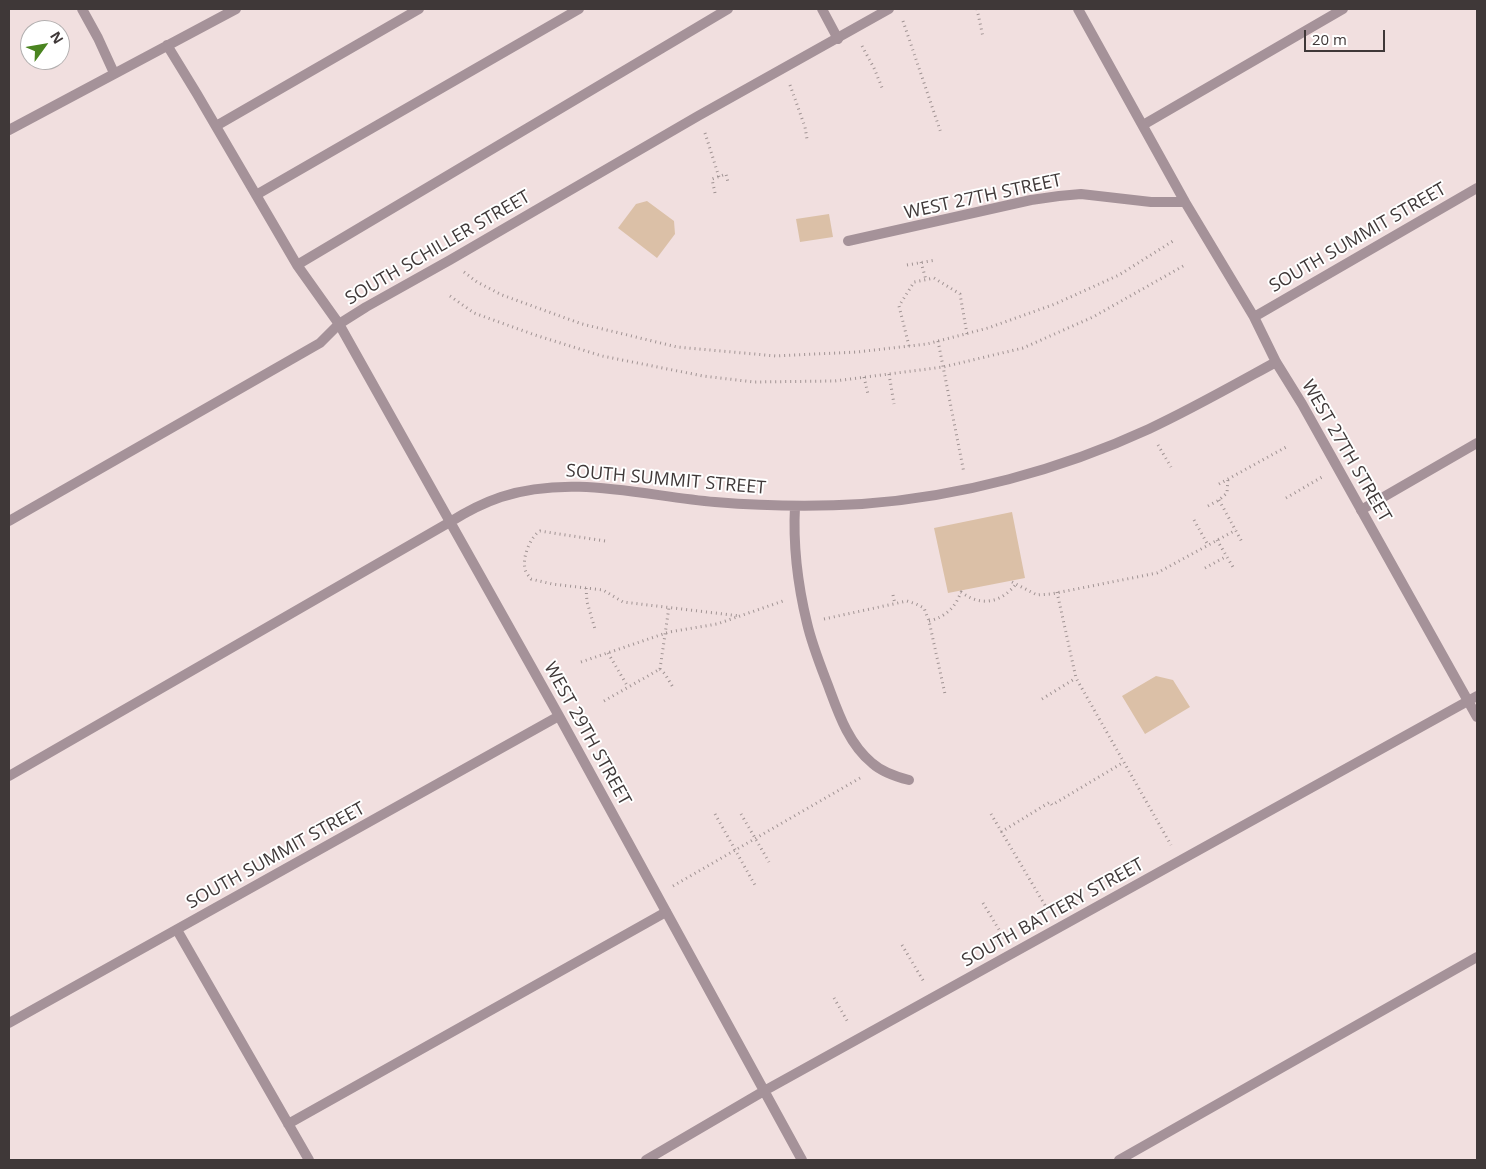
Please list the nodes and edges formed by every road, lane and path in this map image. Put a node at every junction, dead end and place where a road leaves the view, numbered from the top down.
1 (82, 9) edge
2 (236, 9) edge
3 (419, 9) edge
4 (579, 9) edge
5 (728, 9) edge
6 (822, 9) edge
7 (889, 9) edge
8 (977, 9) edge
9 (1078, 9) edge
10 (1343, 9) edge
11 (902, 17) dead end
12 (852, 30) junction
13 (983, 37) dead end
14 (838, 39) junction
15 (167, 45) junction
16 (784, 68) junction
17 (114, 73) junction
18 (883, 90) dead end
19 (1143, 125) junction
20 (216, 126) junction
21 (9, 130) edge
22 (941, 133) dead end
23 (807, 140) dead end
24 (711, 148) dead end
25 (719, 177) junction
26 (728, 182) dead end
27 (1477, 188) edge
28 (715, 193) dead end
29 (256, 195) junction
30 (1185, 202) junction
31 (848, 241) dead end
32 (1173, 241) dead end
33 (450, 260) junction
34 (936, 260) dead end
35 (921, 262) junction
36 (297, 265) junction
37 (906, 265) dead end
38 (1185, 265) dead end
39 (926, 280) junction
40 (450, 296) dead end
41 (1254, 317) junction
42 (339, 324) junction
43 (967, 334) junction
44 (938, 341) junction
45 (909, 346) junction
46 (1276, 362) junction
47 (943, 367) junction
48 (888, 374) junction
49 (864, 378) junction
50 (868, 394) dead end
51 (894, 404) dead end
52 (1477, 444) edge
53 (1288, 446) dead end
54 (1162, 450) dead end
55 (961, 457) dead end
56 (1172, 467) dead end
57 (1338, 468) junction
58 (1228, 479) junction
59 (1219, 484) dead end
60 (1286, 498) dead end
61 (1219, 500) junction
62 (795, 506) junction
63 (1208, 506) dead end
64 (1361, 510) junction
65 (1194, 520) dead end
66 (9, 521) edge
67 (450, 522) junction
68 (1236, 530) junction
69 (605, 540) dead end
70 (1217, 540) junction
71 (1242, 542) dead end
72 (1208, 545) junction
73 (1227, 556) junction
74 (1233, 567) dead end
75 (1205, 568) dead end
76 (586, 588) junction
77 (1057, 592) junction
78 (893, 595) dead end
79 (895, 604) junction
80 (669, 607) junction
81 (769, 607) dead end
82 (740, 616) junction
83 (929, 621) junction
84 (806, 622) junction
85 (595, 629) dead end
86 (665, 634) junction
87 (608, 653) junction
88 (581, 662) dead end
89 (660, 669) junction
90 (1076, 678) junction
91 (628, 687) junction
92 (674, 689) dead end
93 (945, 694) dead end
94 (1477, 696) edge
95 (1042, 699) dead end
96 (604, 701) dead end
97 (1468, 701) junction
98 (559, 716) junction
99 (1477, 717) edge
100 (1124, 762) junction
101 (9, 776) edge
102 (909, 780) dead end
103 (851, 783) dead end
104 (715, 814) dead end
105 (741, 814) dead end
106 (991, 814) dead end
107 (1001, 832) junction
108 (754, 838) junction
109 (735, 850) junction
110 (1181, 860) junction
111 (769, 862) dead end
112 (756, 888) dead end
113 (657, 896) junction
114 (983, 904) dead end
115 (666, 912) junction
116 (1058, 928) junction
117 (176, 930) junction
118 (902, 945) dead end
119 (1013, 953) junction
120 (1477, 957) edge
121 (834, 998) dead end
122 (933, 998) junction
123 (9, 1023) edge
124 (858, 1039) junction
125 (764, 1091) junction
126 (288, 1124) junction
127 (309, 1160) edge
128 (646, 1160) edge
129 (802, 1160) edge
130 (1119, 1160) edge

1 - 17 street
2 - 15 street
3 - 20 street
4 - 29 street
5 - 36 street
6 - 14 street
7 - 12 street, SOUTH SCHILLER STREET
8 - 13 path
9 - 19 street, WEST 27TH STREET
10 - 19 street
11 - 22 path
12 - 14 street, SOUTH SCHILLER STREET
12 - 18 path
14 - 16 street, SOUTH SCHILLER STREET
15 - 17 street
15 - 20 street, WEST 29TH STREET
16 - 23 path
16 - 33 street, SOUTH SCHILLER STREET
17 - 21 street
19 - 30 street, WEST 27TH STREET
20 - 29 street, WEST 29TH STREET
24 - 25 path
25 - 26 path
25 - 28 path
27 - 41 street, SOUTH SUMMIT STREET
29 - 36 street, WEST 29TH STREET
30 - 31 street, WEST 27TH STREET
30 - 41 street, WEST 27TH STREET
32 - 43 path
33 - 42 street, SOUTH SCHILLER STREET
33 - 45 path
34 - 35 path
35 - 37 path
35 - 39 path
36 - 42 street, WEST 29TH STREET
38 - 47 path
39 - 43 path
39 - 45 path
40 - 49 path
41 - 46 street, WEST 27TH STREET
42 - 66 street, SOUTH SCHILLER STREET
42 - 67 street, WEST 29TH STREET
43 - 44 path
44 - 45 path
44 - 47 path
46 - 57 street, WEST 27TH STREET
46 - 62 street, SOUTH SUMMIT STREET
47 - 48 path
47 - 55 path
48 - 49 path
48 - 51 path
49 - 50 path
52 - 64 street
53 - 58 path
54 - 56 path
57 - 60 path
57 - 64 street, WEST 27TH STREET
58 - 59 path
58 - 61 path
61 - 63 path
61 - 68 path
62 - 67 street, SOUTH SUMMIT STREET
62 - 84 street
64 - 97 street, WEST 27TH STREET
65 - 72 path
67 - 98 street, WEST 29TH STREET
67 - 101 street, SOUTH SUMMIT STREET
68 - 70 path
68 - 71 path
69 - 76 path
70 - 72 path
70 - 73 path
72 - 77 path
73 - 74 path
73 - 75 path
76 - 80 path
76 - 85 path
77 - 83 path
77 - 90 path
78 - 79 path
79 - 83 path
79 - 84 path
80 - 82 path
80 - 86 path
81 - 82 path
82 - 86 path
83 - 93 path
84 - 102 street
86 - 87 path
86 - 89 path
87 - 88 path
87 - 91 path
89 - 91 path
89 - 92 path
90 - 95 path
90 - 100 path
91 - 96 path
94 - 97 street, SOUTH BATTERY STREET
97 - 99 street, WEST 27TH STREET
97 - 110 street, SOUTH BATTERY STREET
98 - 113 street, WEST 29TH STREET
98 - 117 street, SOUTH SUMMIT STREET
100 - 107 path
100 - 110 path
103 - 108 path
104 - 109 path
105 - 108 path
106 - 107 path
107 - 116 path
108 - 109 path
108 - 111 path
109 - 112 path
109 - 113 path
110 - 116 street, SOUTH BATTERY STREET
113 - 115 street, WEST 29TH STREET
114 - 119 path
115 - 125 street, WEST 29TH STREET
115 - 126 street
116 - 119 street, SOUTH BATTERY STREET
117 - 123 street, SOUTH SUMMIT STREET
117 - 126 street
118 - 122 path
119 - 122 street, SOUTH BATTERY STREET
120 - 130 street
121 - 124 path
122 - 124 street, SOUTH BATTERY STREET
124 - 125 street, SOUTH BATTERY STREET
125 - 128 street, SOUTH BATTERY STREET
125 - 129 street, WEST 29TH STREET
126 - 127 street

